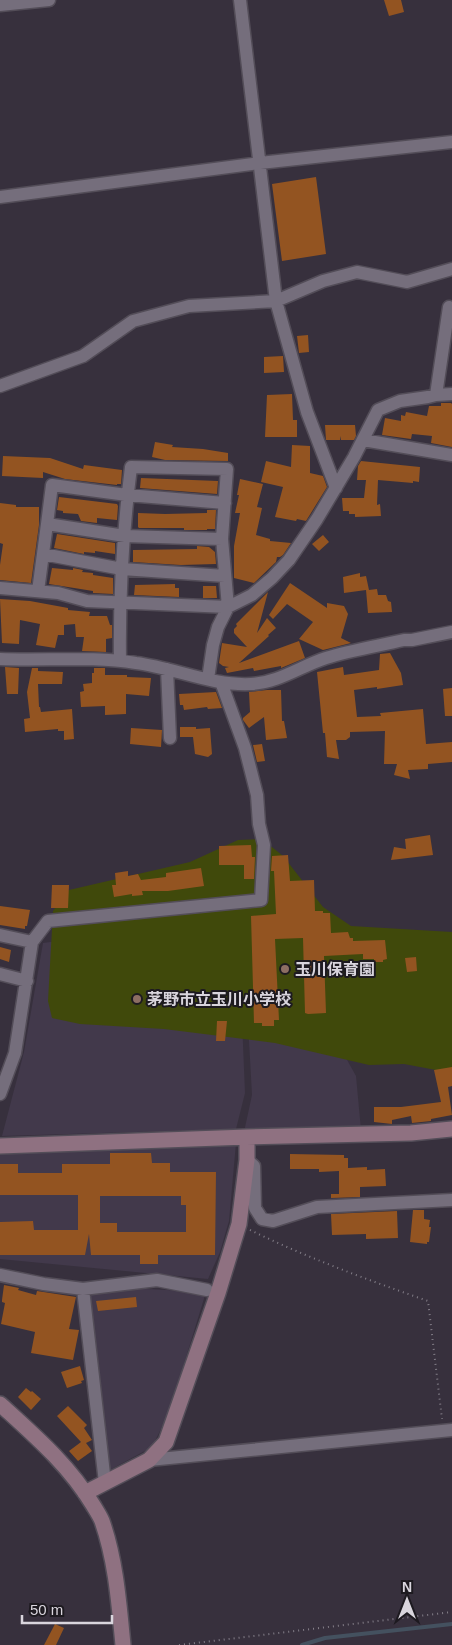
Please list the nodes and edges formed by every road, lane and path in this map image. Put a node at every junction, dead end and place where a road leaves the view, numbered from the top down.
1 (49, 0) edge
2 (240, 0) edge
3 (0, 6) edge
4 (452, 142) edge
5 (260, 163) junction
6 (0, 196) edge
7 (452, 269) edge
8 (276, 301) junction
9 (448, 307) dead end
10 (0, 386) edge
11 (452, 394) edge
12 (436, 395) junction
13 (363, 440) junction
14 (452, 454) edge
15 (336, 488) junction
16 (127, 495) junction
17 (224, 503) junction
18 (47, 524) junction
19 (125, 536) junction
20 (222, 539) junction
21 (43, 554) junction
22 (122, 569) junction
23 (225, 576) junction
24 (0, 588) edge
25 (38, 591) junction
26 (119, 603) junction
27 (228, 607) junction
28 (452, 632) edge
29 (0, 659) edge
30 (120, 661) junction
31 (167, 670) junction
32 (208, 679) junction
33 (221, 682) junction
34 (170, 738) dead end
35 (0, 935) edge
36 (32, 942) junction
37 (0, 974) edge
38 (27, 980) junction
39 (0, 1094) edge
40 (452, 1129) edge
41 (247, 1137) junction
42 (0, 1146) edge
43 (247, 1160) junction
44 (452, 1200) edge
45 (239, 1224) junction
46 (0, 1276) edge
47 (83, 1289) junction
48 (207, 1290) dead end
49 (0, 1404) edge
50 (448, 1430) edge
51 (149, 1460) junction
52 (105, 1482) junction
53 (85, 1493) junction
54 (452, 1612) edge
55 (123, 1645) edge
56 (179, 1645) edge

1 - 3 street
2 - 5 street
4 - 5 street
5 - 6 street
5 - 8 street
7 - 8 street
8 - 10 street
8 - 15 street
9 - 12 street
11 - 12 street
12 - 13 street
13 - 14 street
13 - 15 street
15 - 27 street
16 - 17 street
16 - 17 street
16 - 18 street
16 - 19 street
17 - 20 street
18 - 19 street
18 - 21 street
19 - 20 street
19 - 22 street
20 - 23 street
21 - 22 street
21 - 25 street
22 - 23 street
22 - 26 street
23 - 27 street
24 - 25 street
25 - 26 street
26 - 27 street
26 - 30 street
27 - 32 street
28 - 33 street
29 - 30 street
30 - 31 street
31 - 32 street
31 - 34 street
32 - 33 street
33 - 36 street
35 - 36 street
36 - 38 street
37 - 38 street
38 - 39 street
40 - 41 street
41 - 42 street
41 - 43 street
43 - 44 street
43 - 45 street
45 - 50 path
45 - 51 street
46 - 47 street
47 - 48 street
47 - 52 street
49 - 53 street
50 - 51 street
51 - 52 street
52 - 53 street
53 - 55 street
54 - 56 path

